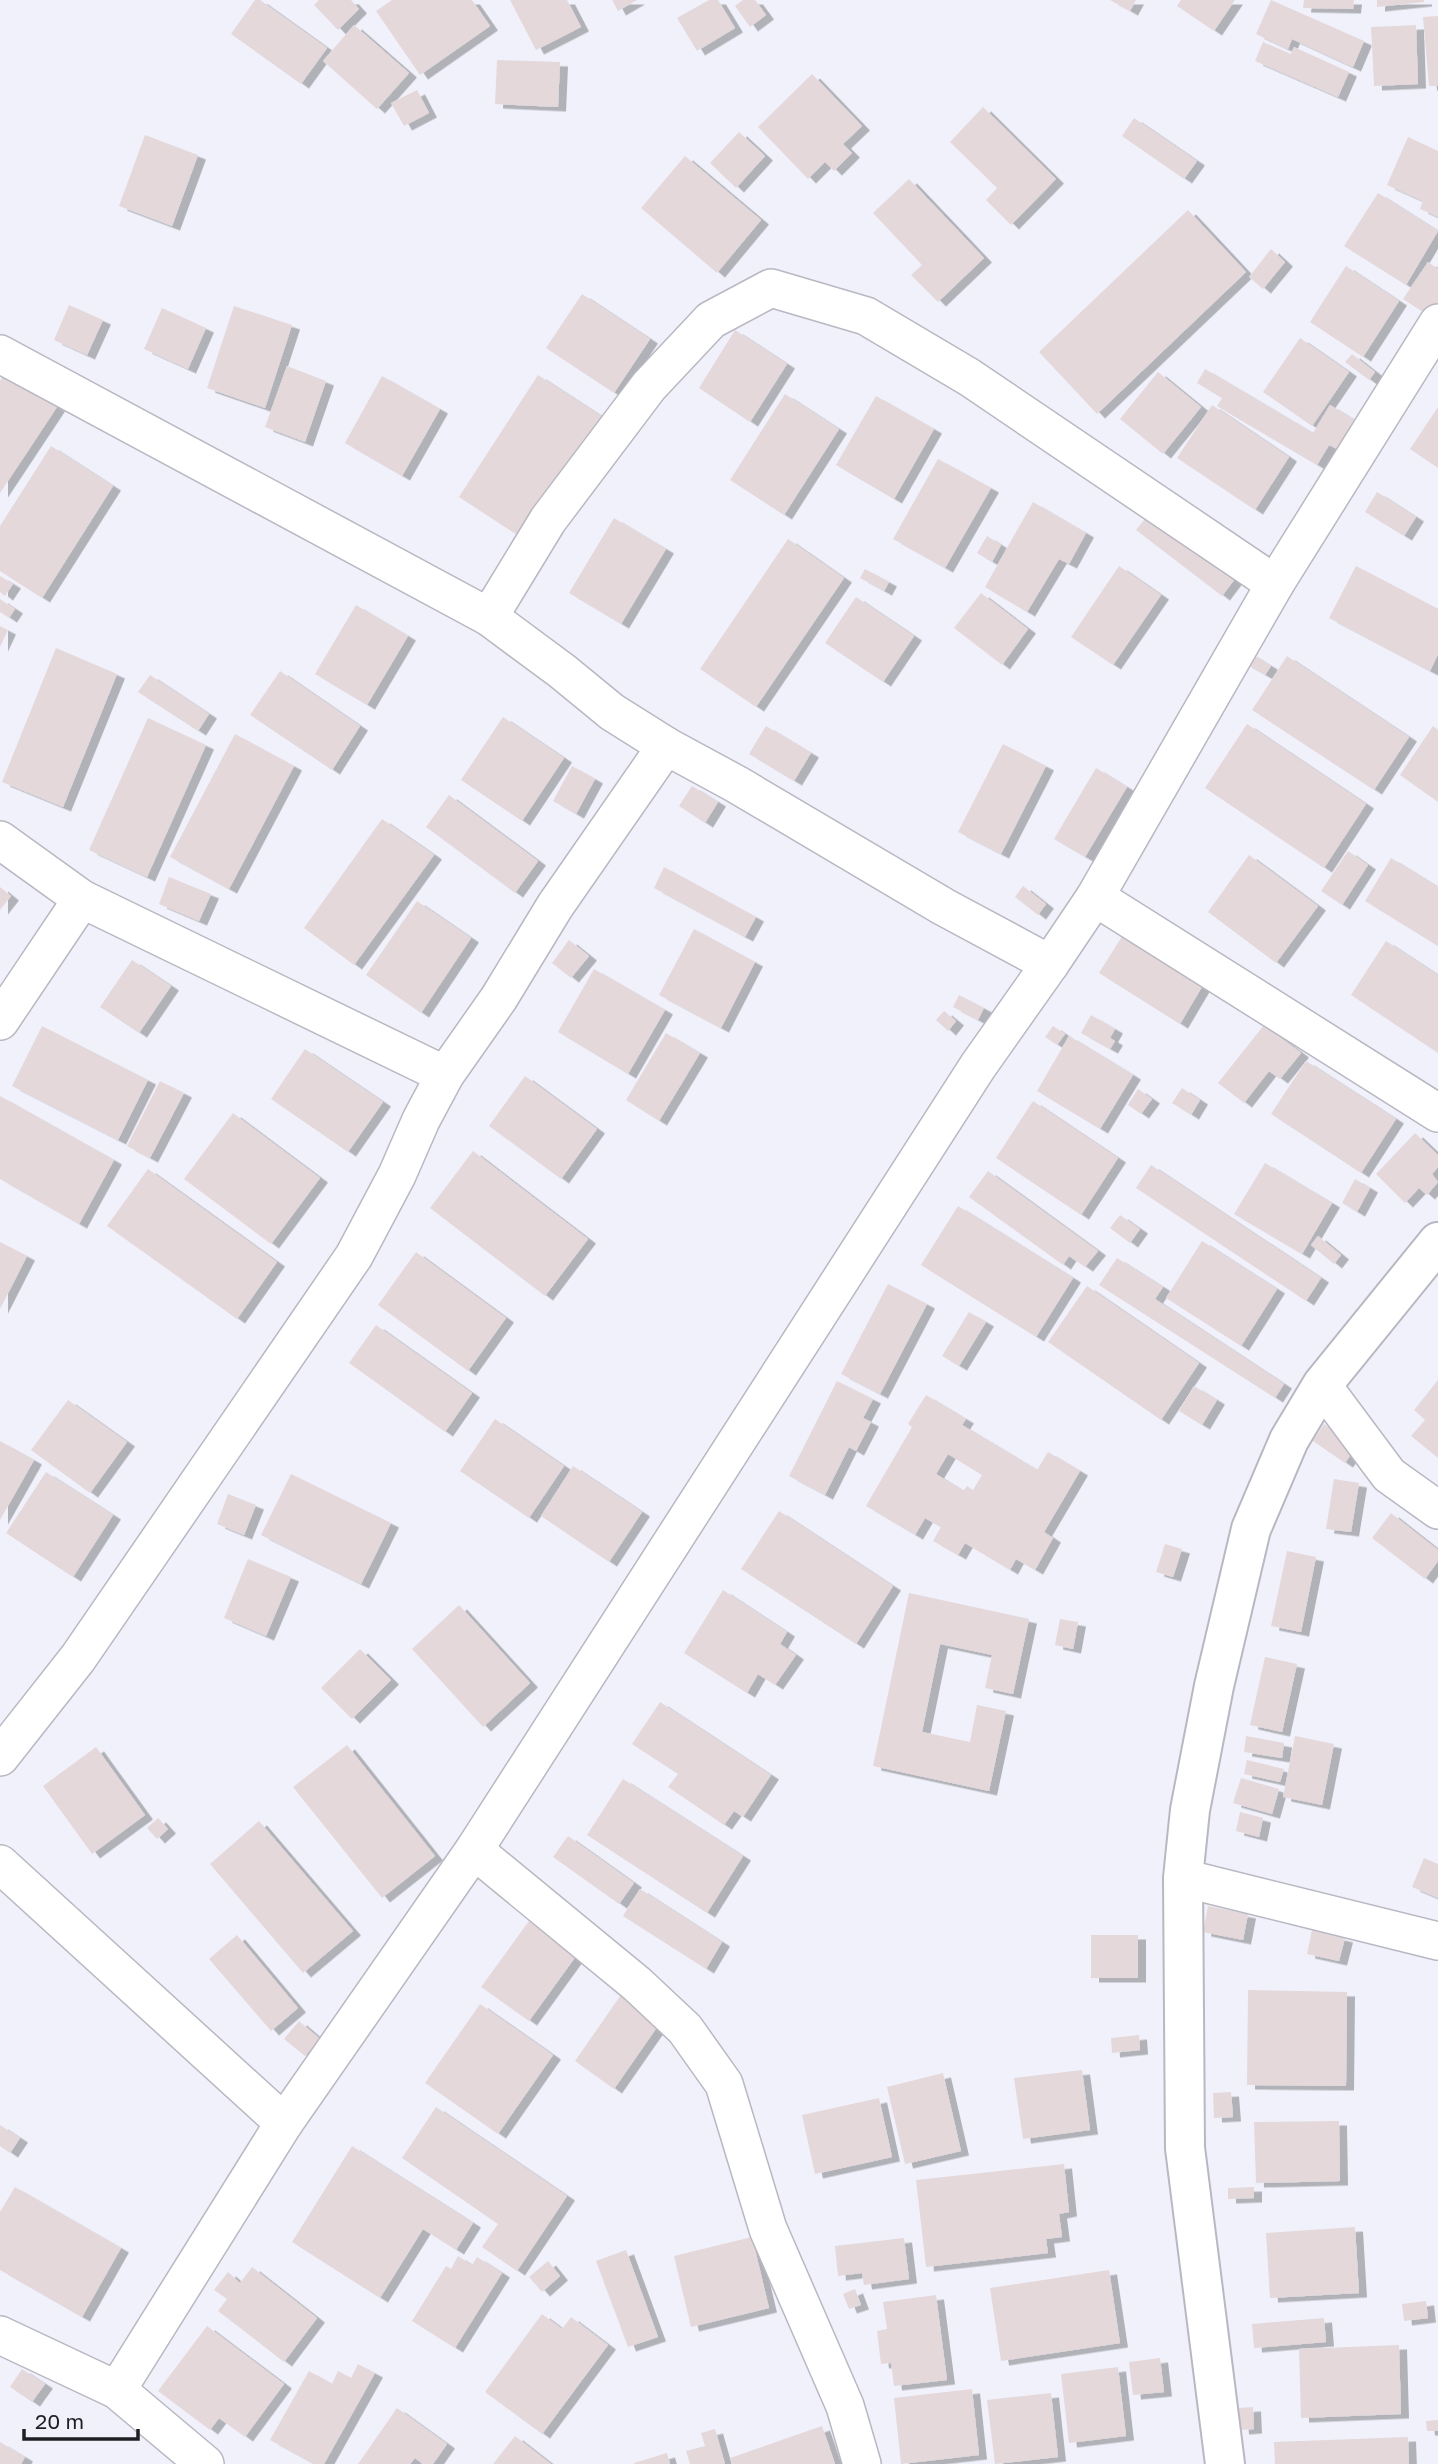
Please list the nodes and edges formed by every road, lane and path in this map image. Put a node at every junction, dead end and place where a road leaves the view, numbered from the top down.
1 (1438, 323) edge
2 (0, 354) edge
3 (1275, 584) junction
4 (489, 617) junction
5 (666, 746) junction
6 (0, 840) edge
7 (1094, 897) junction
8 (82, 898) junction
9 (1050, 964) junction
10 (0, 1021) edge
11 (445, 1075) junction
12 (1438, 1113) edge
13 (1438, 1242) edge
14 (1322, 1385) junction
15 (1438, 1510) edge
16 (0, 1756) edge
17 (474, 1850) junction
18 (0, 1864) edge
19 (1183, 1878) junction
20 (1438, 1941) edge
21 (284, 2123) junction
22 (0, 2335) edge
23 (117, 2390) junction
24 (205, 2464) edge
25 (862, 2464) edge
26 (1225, 2464) edge

1 - 3 street
2 - 4 street
3 - 4 street
3 - 7 street
4 - 5 street
5 - 9 street
5 - 11 street
6 - 8 street
7 - 9 street
7 - 12 street
8 - 10 street
8 - 11 street
9 - 17 street
11 - 16 street
13 - 14 street
14 - 15 street
14 - 19 street
17 - 21 street
17 - 25 street
18 - 21 street
19 - 20 street
19 - 26 street
21 - 23 street
22 - 23 street
23 - 24 street

